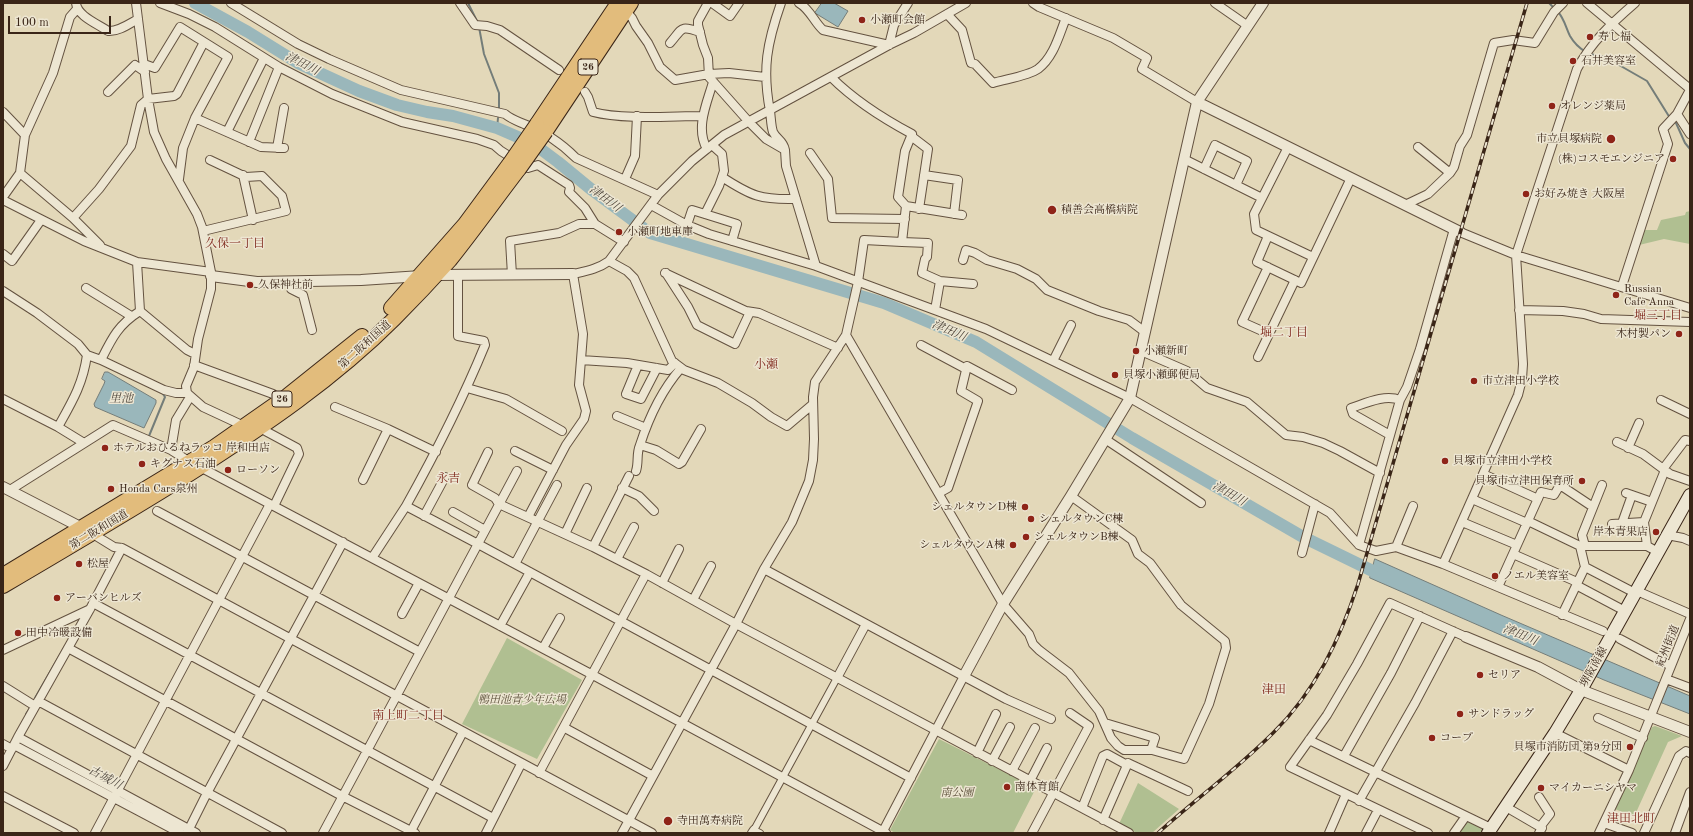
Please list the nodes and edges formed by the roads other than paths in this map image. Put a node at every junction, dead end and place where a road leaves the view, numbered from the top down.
1 (136, 3) edge
2 (160, 3) edge
3 (231, 3) edge
4 (460, 3) edge
5 (708, 3) edge
6 (712, 3) edge
7 (738, 3) edge
8 (781, 3) edge
9 (799, 3) edge
10 (908, 3) edge
11 (966, 3) edge
12 (1033, 3) edge
13 (1215, 3) edge
14 (1264, 3) edge
15 (1563, 3) edge
16 (1635, 3) edge
17 (1590, 4) edge
18 (76, 6) edge
19 (625, 6) edge
20 (947, 14) junction
21 (1066, 18) junction
22 (138, 19) junction
23 (1610, 24) junction
24 (1248, 26) junction
25 (700, 32) junction
26 (204, 42) junction
27 (670, 43) dead end
28 (889, 45) junction
29 (264, 58) junction
30 (279, 67) junction
31 (145, 68) junction
32 (560, 70) dead end
33 (709, 74) junction
34 (765, 77) junction
35 (831, 77) junction
36 (714, 82) junction
37 (1689, 87) edge
38 (108, 92) dead end
39 (585, 92) dead end
40 (148, 99) junction
41 (1197, 102) junction
42 (284, 108) dead end
43 (769, 111) junction
44 (3, 112) edge
45 (1678, 114) junction
46 (638, 116) junction
47 (702, 116) junction
48 (196, 118) junction
49 (749, 122) junction
50 (227, 132) junction
51 (1690, 134) edge
52 (25, 135) junction
53 (911, 136) junction
54 (250, 142) junction
55 (709, 147) junction
56 (1288, 147) junction
57 (1418, 147) dead end
58 (785, 150) junction
59 (810, 152) dead end
60 (1184, 159) junction
61 (210, 160) dead end
62 (515, 166) junction
63 (1204, 169) junction
64 (20, 173) junction
65 (1450, 173) junction
66 (924, 175) junction
67 (243, 176) junction
68 (722, 177) junction
69 (1352, 178) junction
70 (625, 179) junction
71 (178, 180) junction
72 (1236, 185) junction
73 (658, 195) junction
74 (3, 197) edge
75 (796, 198) junction
76 (1262, 198) junction
77 (3, 200) edge
78 (1407, 204) junction
79 (651, 205) junction
80 (906, 206) junction
81 (919, 209) junction
82 (705, 214) junction
83 (73, 218) junction
84 (41, 220) junction
85 (253, 220) junction
86 (905, 220) junction
87 (595, 224) junction
88 (687, 225) junction
89 (203, 231) junction
90 (1457, 231) junction
91 (1268, 236) junction
92 (732, 241) junction
93 (624, 242) junction
94 (902, 242) junction
95 (103, 248) junction
96 (3, 254) edge
97 (1516, 255) junction
98 (1313, 257) junction
99 (963, 260) dead end
100 (609, 261) junction
101 (137, 262) junction
102 (816, 266) junction
103 (1268, 267) junction
104 (211, 274) junction
105 (573, 274) junction
106 (436, 275) junction
107 (512, 275) junction
108 (421, 276) junction
109 (458, 276) junction
110 (1294, 280) junction
111 (290, 281) junction
112 (940, 281) junction
113 (858, 282) junction
114 (973, 284) dead end
115 (1622, 286) junction
116 (86, 288) dead end
117 (3, 291) edge
118 (1690, 308) edge
119 (935, 310) junction
120 (1519, 310) junction
121 (140, 311) junction
122 (750, 312) junction
123 (131, 316) junction
124 (1690, 322) edge
125 (1071, 325) dead end
126 (312, 330) dead end
127 (1145, 332) junction
128 (1269, 334) junction
129 (846, 335) junction
130 (921, 345) dead end
131 (838, 348) junction
132 (1141, 351) junction
133 (195, 354) junction
134 (87, 355) junction
135 (1258, 357) dead end
136 (101, 360) junction
137 (581, 360) junction
138 (1053, 361) junction
139 (194, 365) junction
140 (638, 365) junction
141 (678, 365) junction
142 (968, 365) junction
143 (657, 368) junction
144 (467, 388) junction
145 (1012, 390) dead end
146 (188, 395) junction
147 (1130, 398) junction
148 (3, 399) edge
149 (1400, 400) junction
150 (1661, 400) dead end
151 (280, 401) junction
152 (813, 404) junction
153 (335, 408) dead end
154 (1690, 414) edge
155 (617, 416) dead end
156 (1639, 423) dead end
157 (244, 426) junction
158 (58, 427) junction
159 (260, 427) junction
160 (646, 428) junction
161 (701, 428) dead end
162 (388, 429) junction
163 (562, 431) dead end
164 (1390, 435) junction
165 (1105, 439) junction
166 (1617, 442) dead end
167 (1690, 442) edge
168 (84, 443) junction
169 (640, 445) junction
170 (1628, 448) junction
171 (171, 450) junction
172 (515, 451) dead end
173 (436, 452) junction
174 (488, 452) dead end
175 (195, 464) junction
176 (1664, 469) junction
177 (553, 470) junction
178 (517, 471) dead end
179 (1380, 473) junction
180 (1483, 474) junction
181 (445, 477) dead end
182 (363, 480) dead end
183 (1690, 481) edge
184 (557, 485) dead end
185 (1602, 485) dead end
186 (587, 488) dead end
187 (622, 488) junction
188 (5, 490) edge
189 (939, 493) junction
190 (1690, 495) edge
191 (1071, 496) junction
192 (1472, 499) junction
193 (1538, 499) junction
194 (1652, 502) junction
195 (1201, 503) dead end
196 (499, 504) junction
197 (1315, 504) junction
198 (272, 505) junction
199 (406, 506) junction
200 (1413, 506) dead end
201 (1593, 507) junction
202 (157, 511) dead end
203 (654, 511) dead end
204 (453, 512) dead end
205 (424, 516) junction
206 (528, 517) junction
207 (538, 522) junction
208 (1462, 522) junction
209 (1528, 522) junction
210 (1644, 522) junction
211 (1622, 523) junction
212 (1612, 524) dead end
213 (80, 527) junction
214 (634, 527) dead end
215 (485, 530) junction
216 (93, 534) junction
217 (565, 534) junction
218 (1667, 535) junction
219 (1690, 541) edge
220 (343, 542) junction
221 (478, 544) junction
222 (1359, 545) junction
223 (1517, 545) junction
224 (1582, 546) junction
225 (1647, 546) junction
226 (593, 547) junction
227 (1396, 547) junction
228 (122, 548) junction
229 (679, 549) dead end
230 (1658, 552) junction
231 (1302, 553) dead end
232 (1513, 554) junction
233 (243, 556) junction
234 (372, 558) junction
235 (617, 559) junction
236 (44, 562) junction
237 (23, 563) junction
238 (515, 564) junction
239 (1443, 564) junction
240 (711, 566) dead end
241 (1585, 567) junction
242 (3, 569) edge
243 (764, 569) junction
244 (530, 572) junction
245 (646, 574) junction
246 (3, 575) edge
247 (419, 583) junction
248 (662, 583) junction
249 (1577, 583) junction
250 (3, 586) edge
251 (1498, 587) junction
252 (1636, 592) junction
253 (314, 594) junction
254 (3, 595) edge
255 (449, 599) junction
256 (693, 600) junction
257 (219, 601) junction
258 (1003, 604) junction
259 (92, 606) junction
260 (1625, 611) junction
261 (402, 614) dead end
262 (1562, 614) junction
263 (1690, 614) edge
264 (1420, 616) junction
265 (560, 618) dead end
266 (620, 622) junction
267 (736, 624) junction
268 (866, 624) junction
269 (1689, 625) edge
270 (500, 626) junction
271 (1453, 631) junction
272 (1603, 631) dead end
273 (1466, 637) joint
274 (1620, 639) dead end
275 (291, 640) junction
276 (68, 648) junction
277 (543, 648) junction
278 (3, 650) edge
279 (420, 652) junction
280 (190, 656) junction
281 (1671, 666) junction
282 (711, 670) junction
283 (591, 674) junction
284 (964, 676) junction
285 (837, 678) junction
286 (1666, 680) junction
287 (3, 686) edge
288 (1690, 688) edge
289 (1581, 690) junction
290 (261, 694) junction
291 (396, 697) junction
292 (165, 701) junction
293 (37, 703) junction
294 (1070, 712) dead end
295 (996, 714) dead end
296 (1598, 718) dead end
297 (1652, 718) junction
298 (1051, 719) dead end
299 (682, 723) junction
300 (1105, 723) junction
301 (812, 724) junction
302 (1010, 726) dead end
303 (565, 728) junction
304 (1035, 728) dead end
305 (936, 731) junction
306 (463, 732) junction
307 (1555, 732) junction
308 (1690, 732) edge
309 (1643, 738) junction
310 (237, 739) junction
311 (1309, 740) junction
312 (15, 742) junction
313 (3, 744) edge
314 (1047, 748) dead end
315 (1151, 750) junction
316 (368, 751) junction
317 (977, 753) junction
318 (1690, 753) edge
319 (136, 755) junction
320 (1344, 756) junction
321 (992, 760) junction
322 (521, 764) junction
323 (1127, 764) junction
324 (3, 766) edge
325 (1629, 770) junction
326 (1012, 771) junction
327 (1376, 772) junction
328 (539, 773) junction
329 (653, 776) junction
330 (782, 778) junction
331 (911, 778) junction
332 (1030, 781) junction
333 (435, 786) junction
334 (1188, 791) dead end
335 (1690, 792) edge
336 (207, 793) junction
337 (1052, 793) junction
338 (116, 794) junction
339 (1346, 794) junction
340 (3, 796) edge
341 (342, 796) junction
342 (1539, 797) dead end
343 (1359, 801) junction
344 (1506, 807) junction
345 (1082, 808) junction
346 (1378, 810) junction
347 (1466, 816) junction
348 (493, 818) junction
349 (628, 820) junction
350 (1103, 820) junction
351 (1604, 823) junction
352 (1540, 830) edge
353 (1490, 831) edge
354 (191, 832) edge
355 (412, 832) edge
356 (755, 832) edge
357 (883, 832) edge
358 (74, 833) edge
359 (95, 833) edge
360 (180, 833) edge
361 (282, 833) edge
362 (323, 833) edge
363 (486, 833) edge
364 (622, 833) edge
365 (652, 833) edge
366 (1032, 833) edge
367 (1129, 833) edge
368 (1329, 833) edge
369 (1366, 833) edge
370 (1428, 833) edge
371 (1454, 833) edge
372 (1599, 833) edge
373 (1631, 833) edge
374 (1644, 833) edge
375 (1676, 833) edge

1 - 22 street
2 - 29 street
3 - 70 street
4 - 32 street
5 - 25 street
6 - 7 street
8 - 34 street
9 - 28 street
10 - 28 street
11 - 20 street
12 - 21 street
13 - 24 street
14 - 24 street
15 - 65 street
16 - 23 street
17 - 23 street
18 - 22 street
18 - 52 street
19 - 33 street
19 - 62 highway, 第二阪和国道 / 26, bridge
20 - 21 street
20 - 28 street
21 - 41 street
22 - 31 street
23 - 37 street
23 - 97 street
24 - 41 street
25 - 27 street
25 - 33 street
26 - 31 street
26 - 40 street
26 - 48 street
28 - 35 street
29 - 30 street
29 - 50 street
30 - 54 street
30 - 87 street
31 - 38 street
31 - 40 street
33 - 34 street
33 - 36 street
34 - 43 street
35 - 43 street
35 - 53 street
36 - 47 street
36 - 49 street
37 - 45 street
39 - 46 street
40 - 71 street
40 - 83 street
41 - 56 street
41 - 60 street
42 - 54 street
43 - 49 street
43 - 58 street
44 - 52 street
45 - 51 street
45 - 115 street
46 - 47 street
46 - 70 street
47 - 55 street
48 - 50 street
48 - 71 street
49 - 55 street
49 - 58 street
50 - 54 street
52 - 64 street
53 - 66 street
53 - 80 street
55 - 68 street
55 - 73 street
56 - 69 street
56 - 76 street
57 - 65 street
58 - 75 street
59 - 86 street
60 - 63 street
60 - 127 street
61 - 67 street
62 - 106 highway, 第二阪和国道 / 26
62 - 108 highway, 第二阪和国道 / 26
63 - 72 street
63 - 72 street
64 - 74 street
64 - 83 street
65 - 78 street
66 - 81 street
66 - 81 street
67 - 85 street
67 - 85 street
68 - 75 street
68 - 82 street
69 - 78 street
69 - 98 street
70 - 73 street
71 - 89 street
72 - 76 street
73 - 79 street
75 - 102 street
76 - 91 street
77 - 84 street
78 - 90 street
79 - 88 street
79 - 93 street
80 - 81 street
80 - 86 street
82 - 88 street
82 - 92 street
83 - 95 street
84 - 95 street
84 - 96 street
85 - 89 street
86 - 94 street
87 - 93 street
87 - 107 street
88 - 92 street
89 - 104 street
90 - 97 street
90 - 149 street
91 - 98 street
91 - 103 street
92 - 102 street
93 - 100 street
94 - 112 street
94 - 113 street
95 - 101 street
97 - 115 street
97 - 120 street
98 - 110 street
99 - 127 street
100 - 105 street
100 - 141 street
101 - 104 street
101 - 121 street
102 - 113 street
103 - 110 street
103 - 128 street
104 - 111 street
104 - 133 street
105 - 107 street
105 - 137 street
106 - 108 street
106 - 109 street
106 - 159 highway, 第二阪和国道 / 26
107 - 109 street
108 - 111 street
108 - 151 highway, 第二阪和国道 / 26
109 - 144 street
110 - 128 street
111 - 126 street
112 - 114 street
112 - 119 street
113 - 119 street
113 - 129 street
115 - 118 street
116 - 123 street
117 - 134 street
119 - 138 street
120 - 124 street
120 - 180 street
121 - 123 street
121 - 133 street
122 - 122 street
122 - 131 street
123 - 136 street
125 - 138 street
127 - 132 street
128 - 135 street
129 - 131 street
129 - 189 street
130 - 142 street
131 - 152 street
132 - 147 street
132 - 179 street
133 - 139 street
134 - 136 street
134 - 158 street
136 - 146 street
137 - 140 street
137 - 177 street
138 - 147 street
139 - 146 street
139 - 151 street
140 - 143 street
140 - 143 street
141 - 143 street
141 - 152 street
141 - 160 street
142 - 145 street
142 - 189 street
144 - 163 street
144 - 173 street
146 - 157 street
146 - 171 street
147 - 165 street
147 - 197 street
148 - 158 street
149 - 164 street
149 - 164 street
150 - 154 street
151 - 157 highway, 第二阪和国道 / 26
152 - 243 street
153 - 162 street
155 - 160 street
156 - 170 street
157 - 159 street
157 - 175 highway, 第二阪和国道 / 26
158 - 168 street
159 - 175 highway, 第二阪和国道 / 26
159 - 198 street
160 - 169 street
161 - 169 street
162 - 173 street
162 - 182 street
164 - 179 street
165 - 191 street
165 - 195 street
166 - 170 street
167 - 176 street
168 - 171 street
168 - 188 street
169 - 187 street
170 - 176 street
171 - 175 street
172 - 177 street
173 - 199 street
174 - 196 street
175 - 198 street
175 - 213 highway, 第二阪和国道 / 26
175 - 216 highway, 第二阪和国道 / 26
176 - 183 street
176 - 194 street
177 - 206 street
178 - 196 street
179 - 222 street
180 - 192 street
180 - 193 street
181 - 205 street
184 - 207 street
185 - 201 street
186 - 217 street
187 - 203 street
187 - 226 street
188 - 213 street
189 - 258 street
190 - 218 main road, 堺阪南線
191 - 258 street
191 - 315 street
192 - 208 street
192 - 209 street
193 - 201 street
193 - 209 street
194 - 210 street
194 - 211 street
196 - 206 street
196 - 215 street
197 - 222 street
197 - 231 street
198 - 220 street
198 - 233 street
199 - 205 street
199 - 234 street
200 - 227 street
201 - 224 street
202 - 233 street
204 - 215 street
205 - 221 street
206 - 207 street
207 - 217 street
207 - 238 street
208 - 223 street
208 - 239 street
209 - 223 street
209 - 224 street
210 - 211 street
210 - 225 street
211 - 212 street
213 - 216 street
213 - 237 highway, 第二阪和国道 / 26
214 - 235 street
215 - 221 street
216 - 228 street
216 - 236 highway, 第二阪和国道 / 26
217 - 226 street
218 - 219 street
218 - 230 main road, 堺阪南線
220 - 234 street
220 - 253 street
221 - 238 street
221 - 255 street
222 - 227 street
223 - 232 street
224 - 225 street
224 - 241 street
225 - 230 street
226 - 235 street
227 - 239 street
228 - 257 street
228 - 259 street
229 - 248 street
230 - 252 main road, 堺阪南線
232 - 249 street
232 - 251 street
233 - 253 street
233 - 257 street
234 - 247 street
235 - 245 street
236 - 250 highway, 第二阪和国道 / 26
236 - 254 highway, 26
237 - 242 highway, 26
237 - 246 highway, 第二阪和国道 / 26
238 - 244 street
239 - 251 street
240 - 256 street
241 - 249 street
241 - 252 street
243 - 267 street
243 - 268 street
244 - 266 street
244 - 270 street
245 - 248 street
245 - 266 street
247 - 255 street
247 - 261 street
248 - 256 street
249 - 260 street
249 - 262 street
251 - 262 street
252 - 260 main road, 堺阪南線
252 - 263 street
253 - 275 street
253 - 279 street
255 - 270 street
255 - 279 street
256 - 267 street
257 - 275 street
257 - 280 street
258 - 284 street
258 - 300 street
259 - 276 street
259 - 278 street
259 - 280 street
260 - 289 main road, 堺阪南線
262 - 272 street
264 - 271 street
264 - 311 street
264 - 320 street
265 - 277 street
266 - 282 street
266 - 283 street
267 - 282 street
267 - 285 street
268 - 284 street
268 - 285 street
269 - 281 street, 紀州街道
270 - 277 street
271 - 273 street
271 - 327 street
273 - 289 street
274 - 281 street
275 - 290 street
275 - 291 street
276 - 292 street
276 - 293 street
277 - 283 street
279 - 291 street
280 - 290 street
280 - 292 street
281 - 286 street, 紀州街道
282 - 299 street
282 - 301 street
283 - 299 street
283 - 303 street
284 - 298 street
284 - 305 street
285 - 301 street
285 - 305 street
286 - 288 street
286 - 297 street, 紀州街道
287 - 293 street
289 - 297 street
289 - 307 main road, 堺阪南線
290 - 310 street
290 - 316 street
291 - 306 street
291 - 316 street
292 - 310 street
292 - 319 street
293 - 312 street
293 - 319 street
294 - 337 street
295 - 317 street
296 - 309 street
297 - 308 street
297 - 309 street
299 - 329 street
299 - 330 street
300 - 315 street
300 - 315 street
301 - 330 street
301 - 331 street
302 - 321 street
303 - 328 street
303 - 329 street
304 - 326 street
305 - 317 street
305 - 331 street
306 - 322 street
306 - 333 street
307 - 325 street
307 - 344 main road, 堺阪南線
309 - 325 street
310 - 336 street
310 - 341 street
311 - 320 street
311 - 339 street
312 - 313 street
312 - 324 street
312 - 338 street
314 - 332 street
316 - 333 street
316 - 341 street
317 - 321 street
318 - 374 street
319 - 336 street
319 - 338 street
320 - 327 street
321 - 326 street
322 - 328 street
322 - 348 street
323 - 334 street
323 - 345 street
323 - 350 street
325 - 351 street
326 - 332 street
327 - 343 street
327 - 347 street
328 - 349 street
329 - 349 street
330 - 356 street
330 - 357 street
331 - 357 street
332 - 337 street
333 - 348 street
333 - 355 street
335 - 375 street
336 - 354 street
336 - 361 street
337 - 345 street
337 - 366 street
338 - 354 street
338 - 359 street
338 - 360 street
339 - 343 street
339 - 368 street
340 - 358 street
341 - 355 street
341 - 362 street
342 - 352 street
343 - 346 street
344 - 352 street
344 - 353 main road, 堺阪南線
345 - 350 street
346 - 369 street
346 - 370 street
347 - 353 street
347 - 371 street
348 - 363 street
349 - 364 street
349 - 365 street
350 - 367 street
351 - 372 street
351 - 373 street

